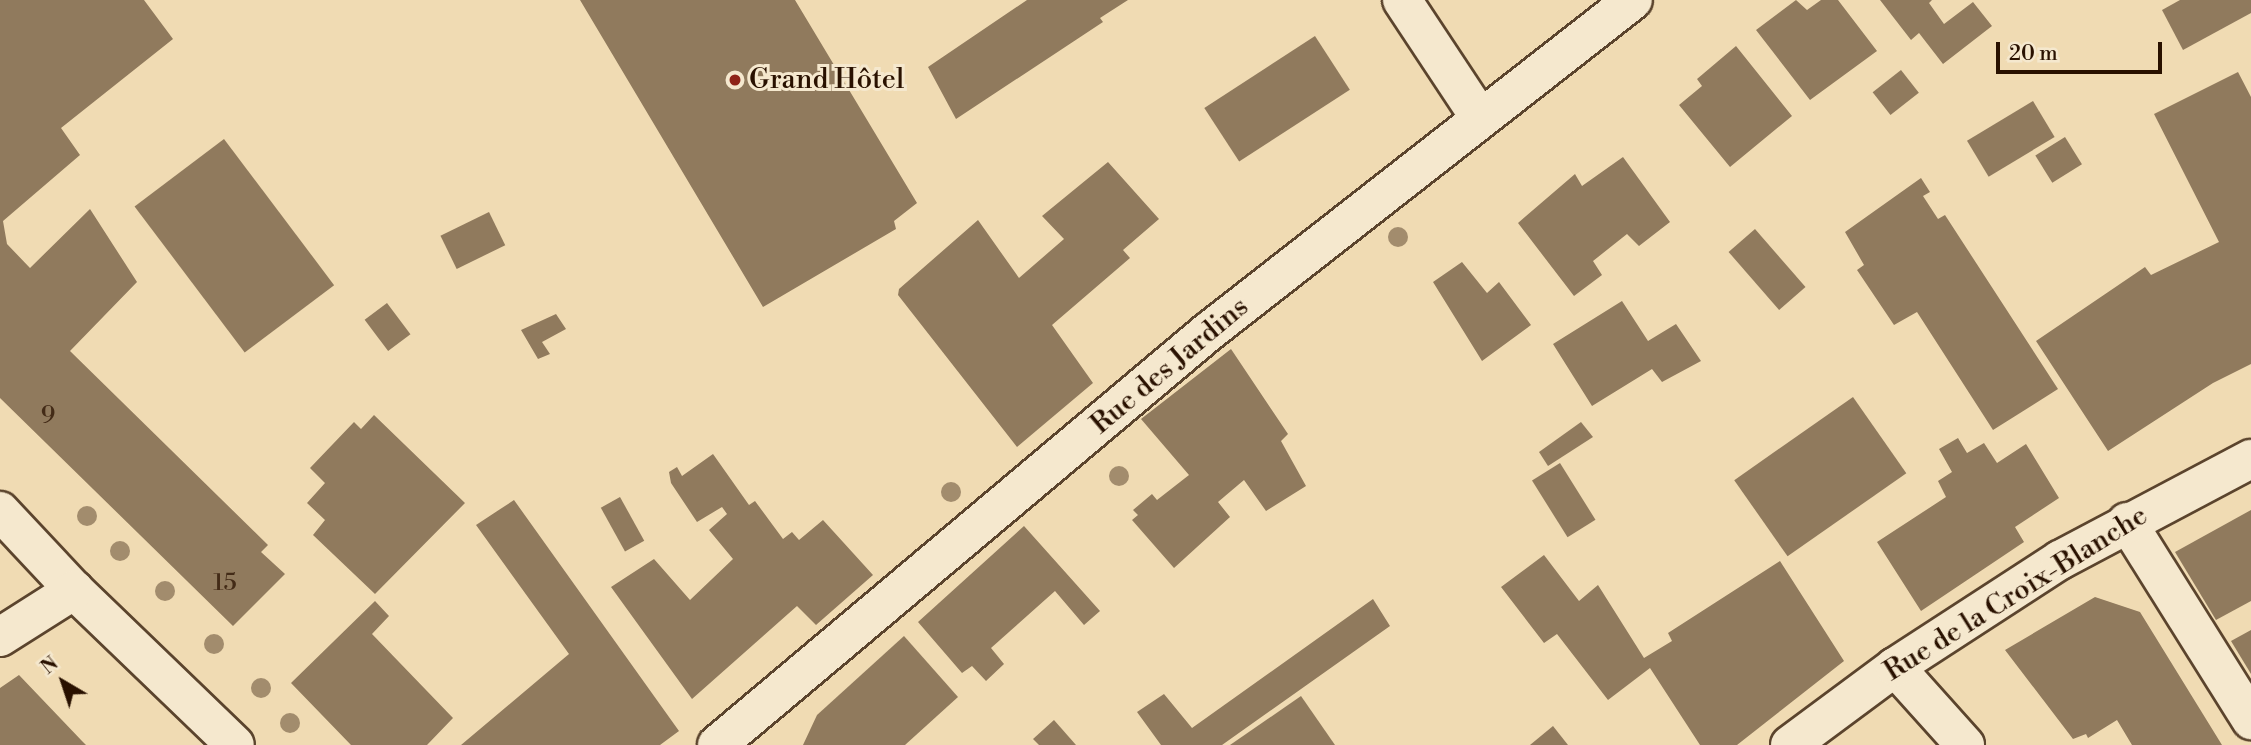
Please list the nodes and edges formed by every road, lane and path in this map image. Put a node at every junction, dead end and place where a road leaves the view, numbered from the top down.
1 (1402, 0) edge
2 (1633, 0) edge
3 (1480, 118) junction
4 (2251, 459) edge
5 (0, 511) edge
6 (2127, 522) junction
7 (74, 590) junction
8 (0, 637) edge
9 (1895, 667) junction
10 (2251, 720) edge
11 (765, 728) edge
12 (235, 745) edge
13 (717, 745) edge
14 (1790, 745) edge
15 (1965, 745) edge

1 - 3 street
2 - 3 street, Rue des Jardins
3 - 11 street, Rue des Jardins
4 - 6 street, Rue de la Croix-Blanche
5 - 7 street
6 - 9 street, Rue de la Croix-Blanche
6 - 10 street
7 - 8 street
7 - 12 street
9 - 14 street, Rue de la Croix-Blanche
9 - 15 street
11 - 13 street, Rue des Jardins

